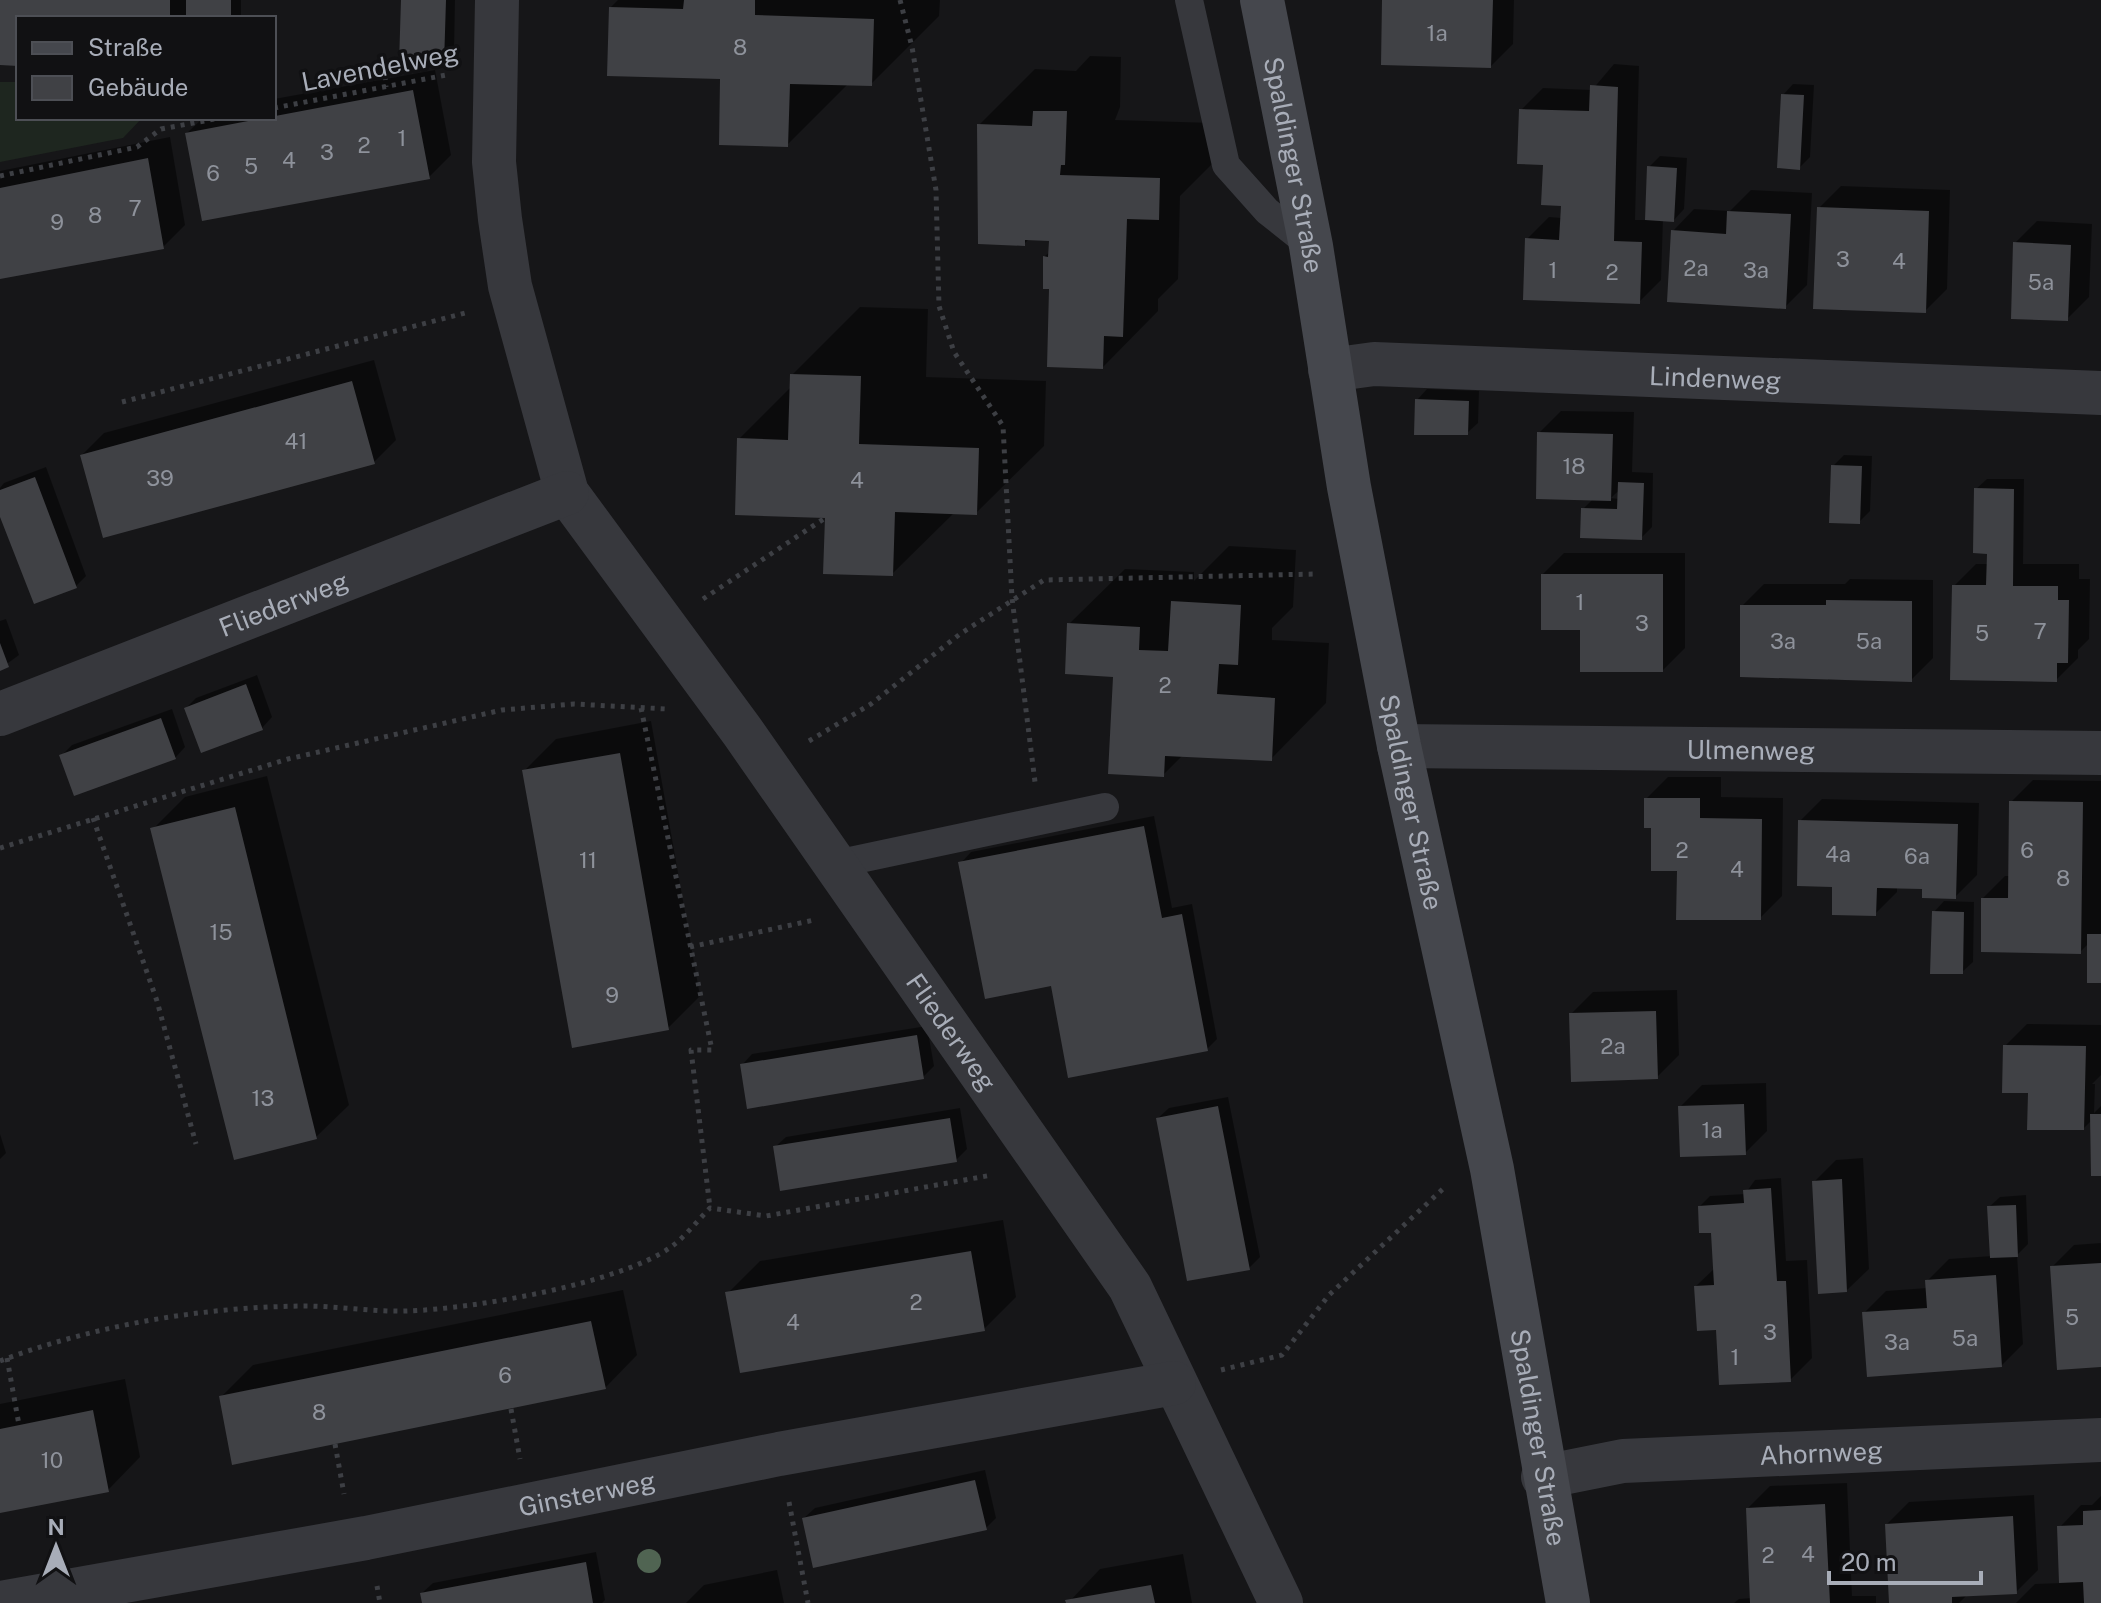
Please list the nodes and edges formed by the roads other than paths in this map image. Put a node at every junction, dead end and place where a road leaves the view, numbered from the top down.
1 (497, 0) edge
2 (1189, 0) edge
3 (1262, 0) edge
4 (1311, 246) junction
5 (1330, 370) junction
6 (2101, 393) edge
7 (567, 493) junction
8 (0, 714) edge
9 (1399, 746) junction
10 (2101, 753) edge
11 (1105, 807) dead end
12 (836, 864) junction
13 (1174, 1383) junction
14 (2101, 1440) edge
15 (1543, 1477) junction
16 (1, 1603) edge
17 (1281, 1603) edge
18 (1568, 1603) edge

1 - 7 street, Fliederweg
2 - 4 lane
3 - 4 street, Spaldinger Straße
4 - 5 street, Spaldinger Straße
5 - 6 street, Lindenweg
5 - 9 street, Spaldinger Straße
7 - 8 street, Fliederweg
7 - 12 street, Fliederweg
9 - 10 street, Ulmenweg
9 - 15 street, Spaldinger Straße
11 - 12 lane
12 - 13 street, Fliederweg
13 - 16 street, Ginsterweg
13 - 17 street, Fliederweg
14 - 15 street, Ahornweg
15 - 18 street, Spaldinger Straße

